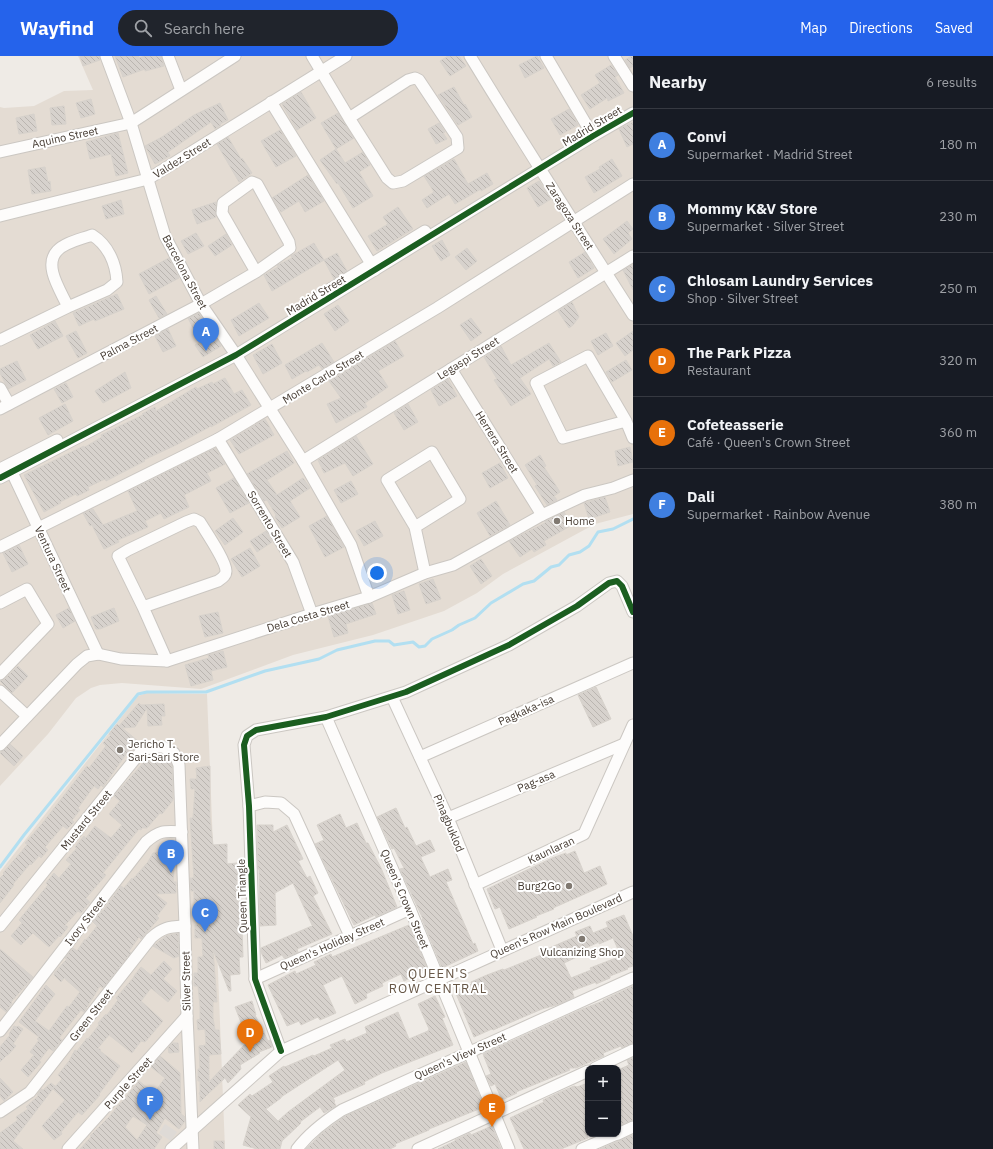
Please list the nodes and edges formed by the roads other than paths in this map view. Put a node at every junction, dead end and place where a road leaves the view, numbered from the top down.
1 (106, 56) edge
2 (168, 56) edge
3 (235, 56) edge
4 (312, 56) edge
5 (346, 56) edge
6 (470, 56) edge
7 (546, 56) edge
8 (614, 56) edge
9 (321, 71) junction
10 (633, 86) edge
11 (181, 90) junction
12 (271, 102) junction
13 (633, 106) edge
14 (633, 113) edge
15 (348, 118) junction
16 (131, 123) junction
17 (591, 133) junction
18 (0, 152) edge
19 (538, 167) junction
20 (148, 179) junction
21 (633, 184) edge
22 (0, 216) edge
23 (574, 221) junction
24 (633, 256) edge
25 (373, 267) junction
26 (256, 272) junction
27 (606, 273) junction
28 (200, 304) junction
29 (68, 307) junction
30 (633, 315) edge
31 (0, 340) edge
32 (234, 353) junction
33 (451, 369) junction
34 (0, 388) edge
35 (4, 406) edge
36 (270, 408) junction
37 (626, 421) junction
38 (633, 438) edge
39 (218, 439) junction
40 (303, 461) junction
41 (7, 468) edge
42 (0, 478) edge
43 (633, 480) edge
44 (542, 515) junction
45 (415, 527) junction
46 (38, 528) junction
47 (0, 547) edge
48 (425, 573) junction
49 (369, 597) junction
50 (0, 603) edge
51 (143, 607) junction
52 (633, 612) edge
53 (312, 614) junction
54 (98, 654) junction
55 (167, 661) junction
56 (633, 663) edge
57 (0, 674) edge
58 (0, 691) edge
59 (392, 697) junction
60 (27, 716) junction
61 (326, 717) junction
62 (633, 725) edge
63 (624, 744) junction
64 (0, 746) edge
65 (420, 757) junction
66 (180, 765) joint
67 (249, 806) junction
68 (448, 818) junction
69 (182, 832) junction
70 (475, 885) junction
71 (633, 892) edge
72 (410, 909) junction
73 (0, 926) edge
74 (185, 926) junction
75 (350, 936) junction
76 (502, 950) junction
77 (633, 978) edge
78 (255, 979) junction
79 (439, 980) junction
80 (187, 1016) junction
81 (0, 1031) edge
82 (633, 1050) edge
83 (281, 1051) junction
84 (469, 1052) junction
85 (601, 1065) edge
86 (585, 1072) edge
87 (0, 1112) edge
88 (495, 1114) junction
89 (633, 1127) edge
90 (192, 1131) junction
91 (621, 1133) edge
92 (611, 1137) edge
93 (68, 1149) edge
94 (171, 1149) edge
95 (193, 1149) edge
96 (296, 1149) edge
97 (418, 1149) edge
98 (509, 1149) edge
99 (582, 1149) edge

1 - 16 street, Barcelona Street
2 - 11 street
3 - 11 street
4 - 9 street
5 - 9 street, Valdez Street
6 - 19 street, Zaragoza Street
7 - 17 street
8 - 10 street
9 - 12 street, Valdez Street
9 - 15 street
11 - 16 street
12 - 20 street, Valdez Street
12 - 25 street
13 - 17 street, Madrid Street
14 - 17 street, Madrid Street
15 - 15 street
16 - 18 street, Aquino Street
16 - 20 street, Barcelona Street
17 - 19 street, Madrid Street
19 - 23 street, Zaragoza Street
19 - 25 street, Madrid Street
20 - 22 street, Valdez Street
20 - 28 street, Barcelona Street
21 - 23 street, Monte Carlo Street
23 - 27 street, Zaragoza Street
23 - 36 street, Monte Carlo Street
24 - 27 street, Legaspi Street
25 - 32 street, Madrid Street
26 - 26 street, Palma Street
26 - 28 street, Palma Street
27 - 30 street, Zaragoza Street
27 - 33 street, Legaspi Street
28 - 32 street, Barcelona Street
28 - 35 street, Palma Street
29 - 29 street
29 - 31 street
32 - 36 street, Barcelona Street
32 - 41 street, Madrid Street
33 - 40 street, Legaspi Street
33 - 44 street, Herrera Street
34 - 35 street
36 - 39 street, Monte Carlo Street
36 - 40 street, Barcelona Street
37 - 37 street
37 - 38 street
39 - 46 street, Monte Carlo Street
39 - 53 street, Sorrento Street
40 - 49 street, Barcelona Street
41 - 42 street, Madrid Street
41 - 46 street, Ventura Street
43 - 44 street, Dela Costa Street
44 - 48 street, Dela Costa Street
45 - 45 street
45 - 48 street
46 - 47 street, Monte Carlo Street
46 - 54 street, Ventura Street
48 - 49 street, Dela Costa Street
49 - 53 street, Dela Costa Street
50 - 57 street
51 - 51 street
51 - 55 street
52 - 59 street
53 - 55 street, Dela Costa Street
54 - 55 street, Dela Costa Street
54 - 60 street
56 - 65 street, Pagkaka-isa
58 - 60 street
59 - 61 street
59 - 65 street, Pinagbuklod
60 - 64 street
61 - 67 street, Queen Triangle
61 - 72 street, Queen's Crown Street
62 - 63 street, Kaunlaran
63 - 68 street, Pag-asa
63 - 70 street, Kaunlaran
65 - 68 street, Pinagbuklod
66 - 69 street, Silver Street
66 - 73 street, Mustard Street
67 - 75 street
67 - 78 street, Queen Triangle
68 - 70 street, Pinagbuklod
69 - 74 street, Silver Street
69 - 81 street, Ivory Street
70 - 76 street, Pinagbuklod
71 - 76 street, Queen's Row Main Boulevard
72 - 75 street, Queen's Holiday Street
72 - 79 street, Queen's Crown Street
74 - 80 street, Silver Street
74 - 87 street, Green Street
75 - 78 street, Queen's Holiday Street
76 - 79 street, Queen's Row Main Boulevard
77 - 84 street, Queen's View Street
78 - 83 street, Queen Triangle
79 - 83 street, Queen's Row Main Boulevard
79 - 84 street, Queen's Crown Street
80 - 90 street, Silver Street
80 - 93 street, Purple Street
82 - 85 street
83 - 90 street, Queen's Row Main Boulevard
84 - 88 street, Queen's Crown Street
84 - 96 street, Queen's View Street
86 - 88 street
88 - 97 street
88 - 98 street, Queen's Crown Street
89 - 91 street
90 - 94 street, Queen's Row Main Boulevard
90 - 95 street, Silver Street
92 - 99 street

